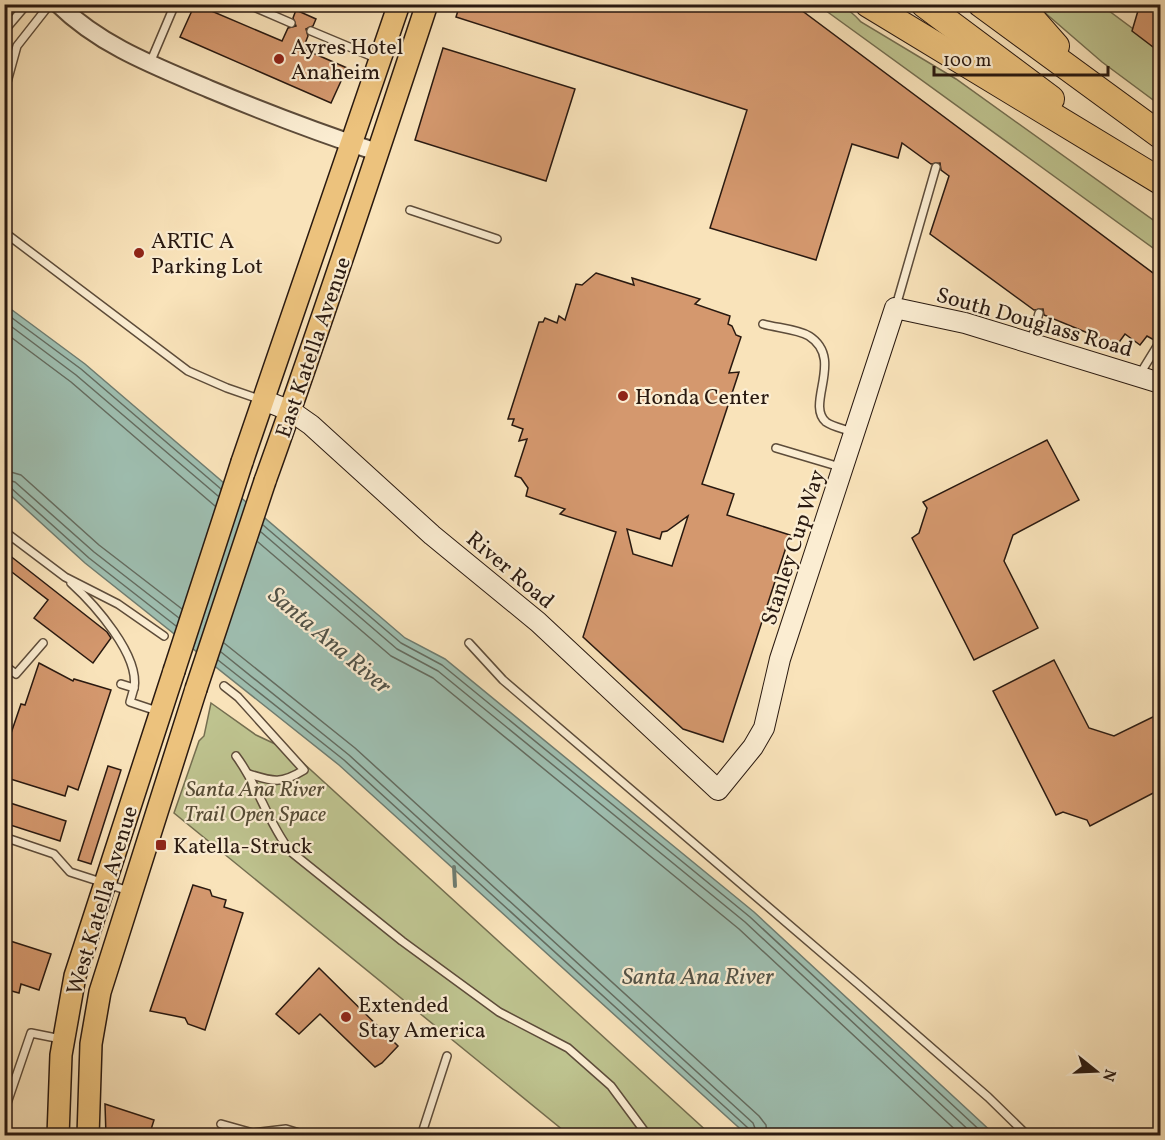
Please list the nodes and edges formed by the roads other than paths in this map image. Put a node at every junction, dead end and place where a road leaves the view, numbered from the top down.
1 (27, 4) edge
2 (50, 4) edge
3 (57, 4) edge
4 (175, 4) edge
5 (248, 4) edge
6 (399, 4) edge
7 (427, 4) edge
8 (868, 4) edge
9 (924, 4) edge
10 (981, 4) edge
11 (1019, 4) edge
12 (291, 23) dead end
13 (6, 27) edge
14 (310, 31) dead end
15 (380, 60) junction
16 (150, 64) junction
17 (1088, 82) junction
18 (4, 93) edge
19 (1161, 135) edge
20 (352, 144) junction
21 (377, 152) junction
22 (936, 167) dead end
23 (1161, 181) edge
24 (410, 210) dead end
25 (4, 232) edge
26 (497, 239) dead end
27 (895, 308) junction
28 (1039, 313) dead end
29 (764, 324) dead end
30 (1030, 342) junction
31 (1159, 343) dead end
32 (1139, 376) junction
33 (1161, 383) edge
34 (263, 400) junction
35 (291, 411) junction
36 (854, 433) junction
37 (776, 448) dead end
38 (843, 468) junction
39 (4, 531) edge
40 (65, 577) junction
41 (164, 636) dead end
42 (43, 643) dead end
43 (469, 643) dead end
44 (4, 665) edge
45 (174, 671) joint
46 (121, 684) dead end
47 (224, 686) dead end
48 (134, 688) junction
49 (196, 689) joint
50 (159, 712) junction
51 (236, 756) dead end
52 (249, 774) junction
53 (718, 790) joint
54 (4, 837) edge
55 (105, 883) junction
56 (130, 891) junction
57 (63, 1039) junction
58 (447, 1056) dead end
59 (4, 1112) edge
60 (221, 1124) dead end
61 (58, 1136) edge
62 (88, 1136) edge
63 (309, 1136) edge
64 (421, 1136) edge
65 (648, 1136) edge
66 (1028, 1136) edge

1 - 13 lane
2 - 18 lane
3 - 16 street
4 - 16 lane
5 - 12 lane
6 - 15 main road, East Katella Avenue
7 - 21 main road, East Katella Avenue
8 - 23 highway
9 - 23 highway
10 - 17 highway
11 - 17 highway
14 - 15 lane
15 - 20 main road, East Katella Avenue
16 - 20 street
17 - 19 highway
20 - 21 street
20 - 34 main road, East Katella Avenue
21 - 35 main road, East Katella Avenue
22 - 27 lane
24 - 26 lane
25 - 34 lane
27 - 30 main road, South Douglass Road
27 - 36 main road, Stanley Cup Way
28 - 30 lane
29 - 36 lane
30 - 32 main road, South Douglass Road
31 - 32 lane
32 - 33 main road, South Douglass Road
34 - 35 main road, River Road
34 - 45 main road, East Katella Avenue, bridge
35 - 49 main road, East Katella Avenue, bridge
35 - 53 main road, River Road
36 - 38 main road, Stanley Cup Way
37 - 38 lane
38 - 53 main road, Stanley Cup Way
39 - 40 lane
40 - 41 lane
40 - 48 lane
42 - 44 lane
43 - 66 lane
45 - 50 main road, West Katella Avenue
46 - 48 lane
47 - 52 lane
48 - 50 lane
49 - 56 main road, West Katella Avenue
50 - 55 main road, West Katella Avenue
51 - 52 lane
52 - 65 lane
54 - 55 lane
55 - 56 lane
55 - 57 main road, West Katella Avenue
56 - 62 main road, West Katella Avenue
57 - 59 lane
57 - 61 main road, West Katella Avenue
58 - 64 lane
60 - 63 lane

